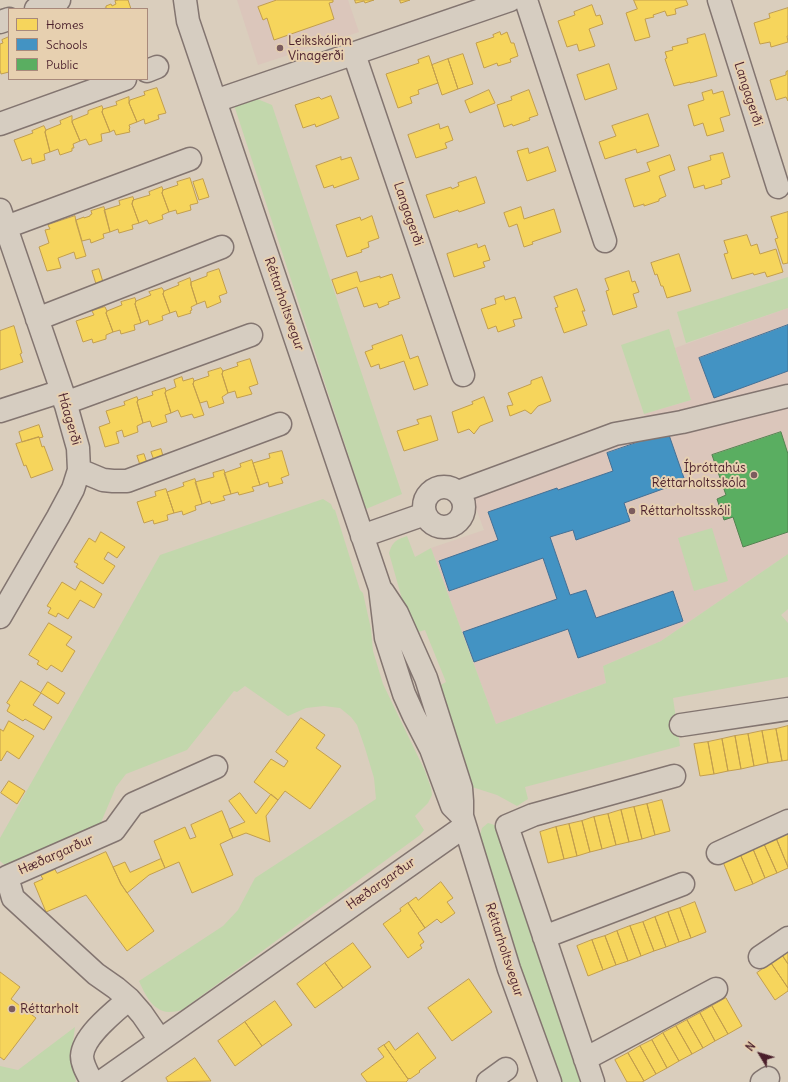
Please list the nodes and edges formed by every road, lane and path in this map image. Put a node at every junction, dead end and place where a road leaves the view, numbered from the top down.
1 (59, 0) edge
2 (174, 0) edge
3 (510, 0) edge
4 (526, 0) edge
5 (719, 0) edge
6 (39, 8) edge
7 (187, 10) edge
8 (354, 54) junction
9 (122, 80) edge
10 (215, 100) junction
11 (0, 124) edge
12 (190, 160) dead end
13 (778, 187) dead end
14 (3, 219) edge
15 (605, 241) dead end
16 (222, 247) dead end
17 (37, 320) junction
18 (251, 335) dead end
19 (463, 375) dead end
20 (788, 396) edge
21 (63, 397) junction
22 (0, 411) edge
23 (280, 424) dead end
24 (79, 470) junction
25 (458, 492) junction
26 (425, 514) junction
27 (362, 536) junction
28 (0, 617) edge
29 (788, 709) edge
30 (681, 725) dead end
31 (216, 767) dead end
32 (674, 776) dead end
33 (463, 821) junction
34 (788, 821) edge
35 (718, 852) dead end
36 (683, 884) dead end
37 (544, 937) junction
38 (788, 938) edge
39 (760, 956) dead end
40 (716, 989) dead end
41 (128, 999) junction
42 (160, 1040) junction
43 (585, 1059) junction
44 (506, 1069) dead end
45 (92, 1082) edge
46 (101, 1082) edge
47 (488, 1082) edge
48 (550, 1082) edge
49 (593, 1082) edge

1 - 6 street
2 - 7 street, Réttarholtsvegur
3 - 8 street
4 - 15 street
5 - 13 street, Langagerði
7 - 10 street, Réttarholtsvegur
8 - 10 street
8 - 19 street, Langagerði
9 - 11 street
10 - 27 street, Réttarholtsvegur
12 - 14 street
14 - 17 street, Háagerði
16 - 17 street
17 - 21 street, Háagerði
18 - 21 street
20 - 25 street
21 - 22 street
21 - 24 street, Háagerði
23 - 24 street
24 - 28 street, Háagerði
25 - 26 street
25 - 26 street
26 - 27 street
27 - 33 street, Réttarholtsvegur
29 - 30 street
31 - 41 street, Hæðargarður
32 - 37 street
33 - 42 street, Hæðargarður
33 - 48 street, Réttarholtsvegur
34 - 35 street
36 - 37 street
37 - 43 street
38 - 39 street
40 - 43 street
41 - 42 street, Hæðargarður
41 - 45 street
42 - 46 street, Hæðargarður
43 - 49 street
44 - 47 street

